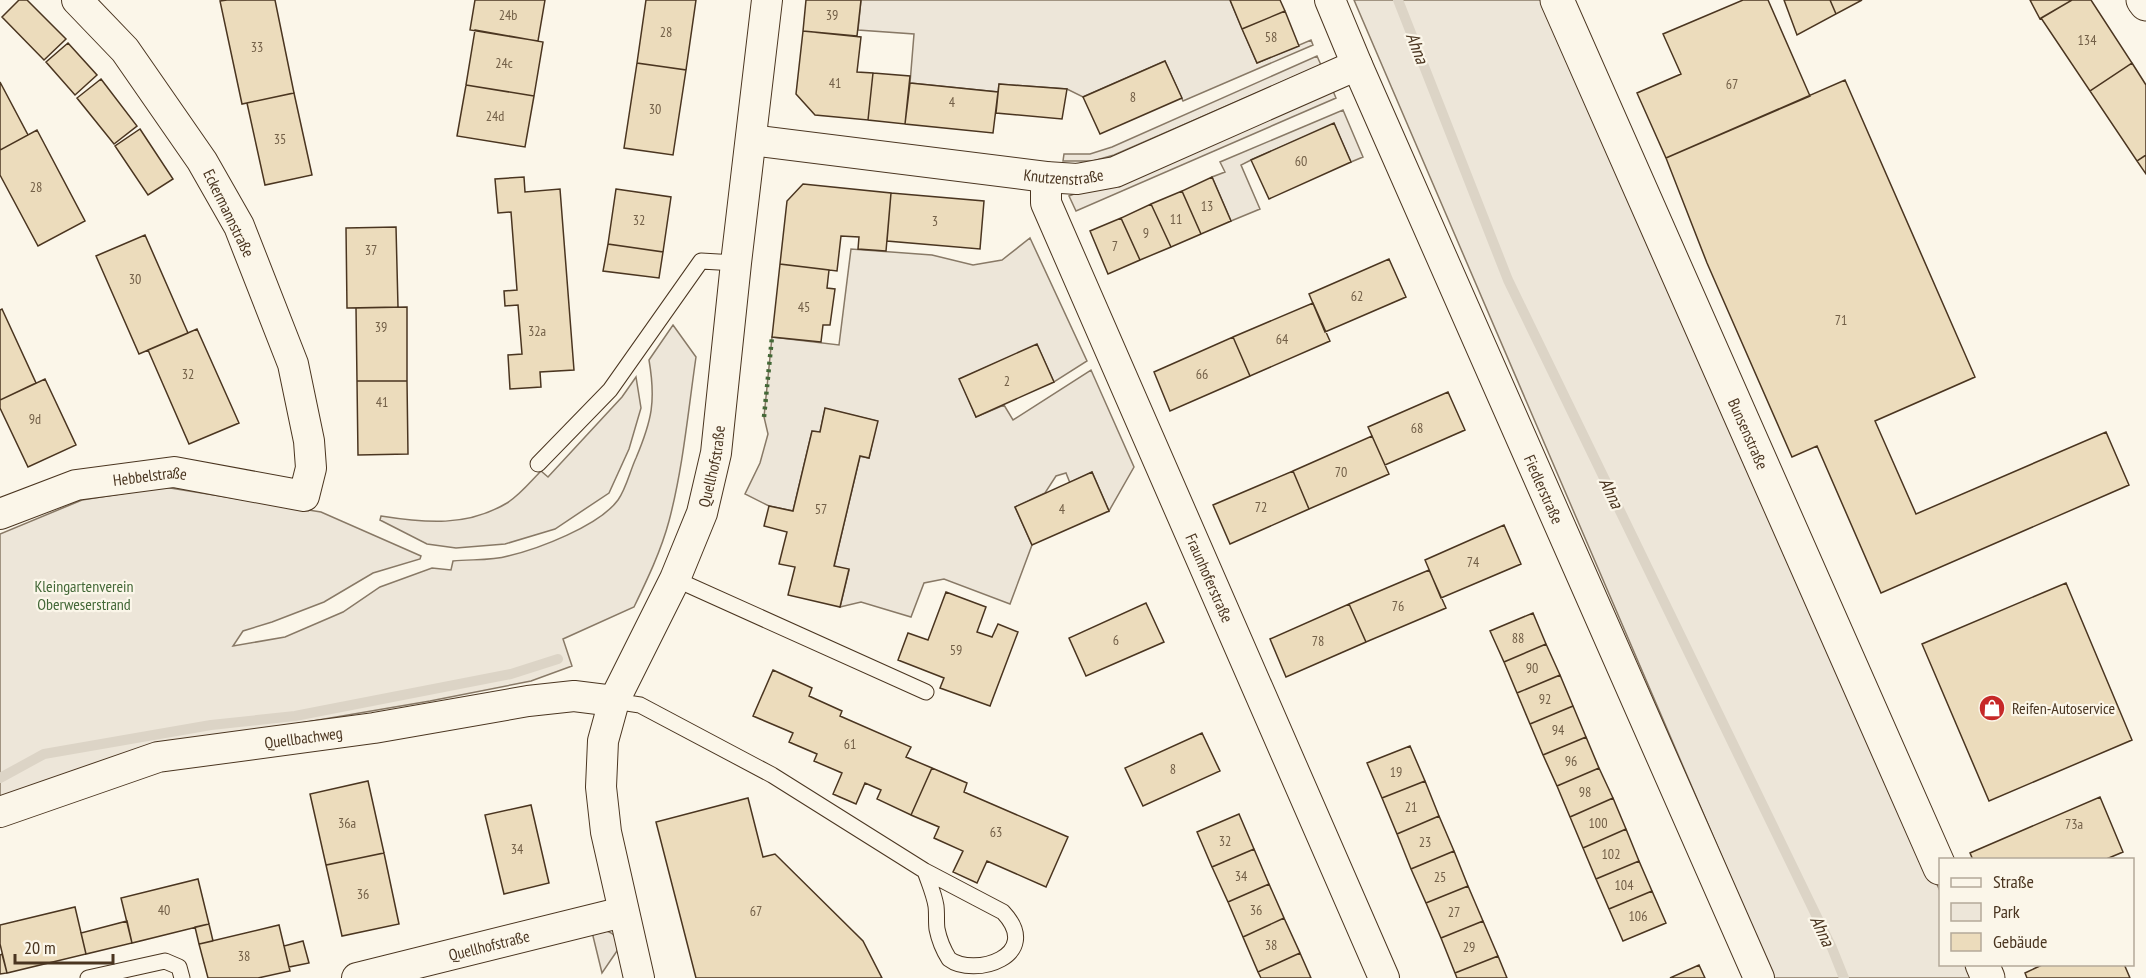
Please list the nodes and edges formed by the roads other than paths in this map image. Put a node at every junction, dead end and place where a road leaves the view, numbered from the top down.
1 (77, 0) edge
2 (767, 0) edge
3 (1330, 0) edge
4 (1557, 0) edge
5 (2143, 0) edge
6 (2146, 4) edge
7 (1357, 65) junction
8 (751, 140) junction
9 (1046, 177) junction
10 (736, 263) junction
11 (538, 464) dead end
12 (304, 496) joint
13 (0, 514) edge
14 (675, 579) junction
15 (926, 692) dead end
16 (614, 701) junction
17 (0, 812) edge
18 (1939, 863) edge
19 (925, 872) junction
20 (623, 912) junction
21 (88, 978) edge
22 (182, 978) edge
23 (357, 978) edge
24 (639, 978) edge
25 (1384, 978) edge
26 (1759, 978) edge

1 - 12 street, Eckermannstraße
2 - 8 street, Quellhofstraße
3 - 7 street, Fiedlerstraße
4 - 18 street, Bunsenstraße
5 - 6 street
7 - 9 street, Knutzenstraße
7 - 26 street, Fiedlerstraße
8 - 9 street, Knutzenstraße
8 - 10 street, Quellhofstraße
9 - 25 street, Fraunhoferstraße
10 - 11 lane
10 - 14 street, Quellhofstraße
12 - 13 street, Hebbelstraße
14 - 15 lane
14 - 16 street, Quellhofstraße
16 - 17 street, Quellbachweg
16 - 19 lane
16 - 20 street, Quellhofstraße
19 - 19 lane
20 - 23 street, Quellhofstraße
20 - 24 street, Quellhofstraße
21 - 22 lane

